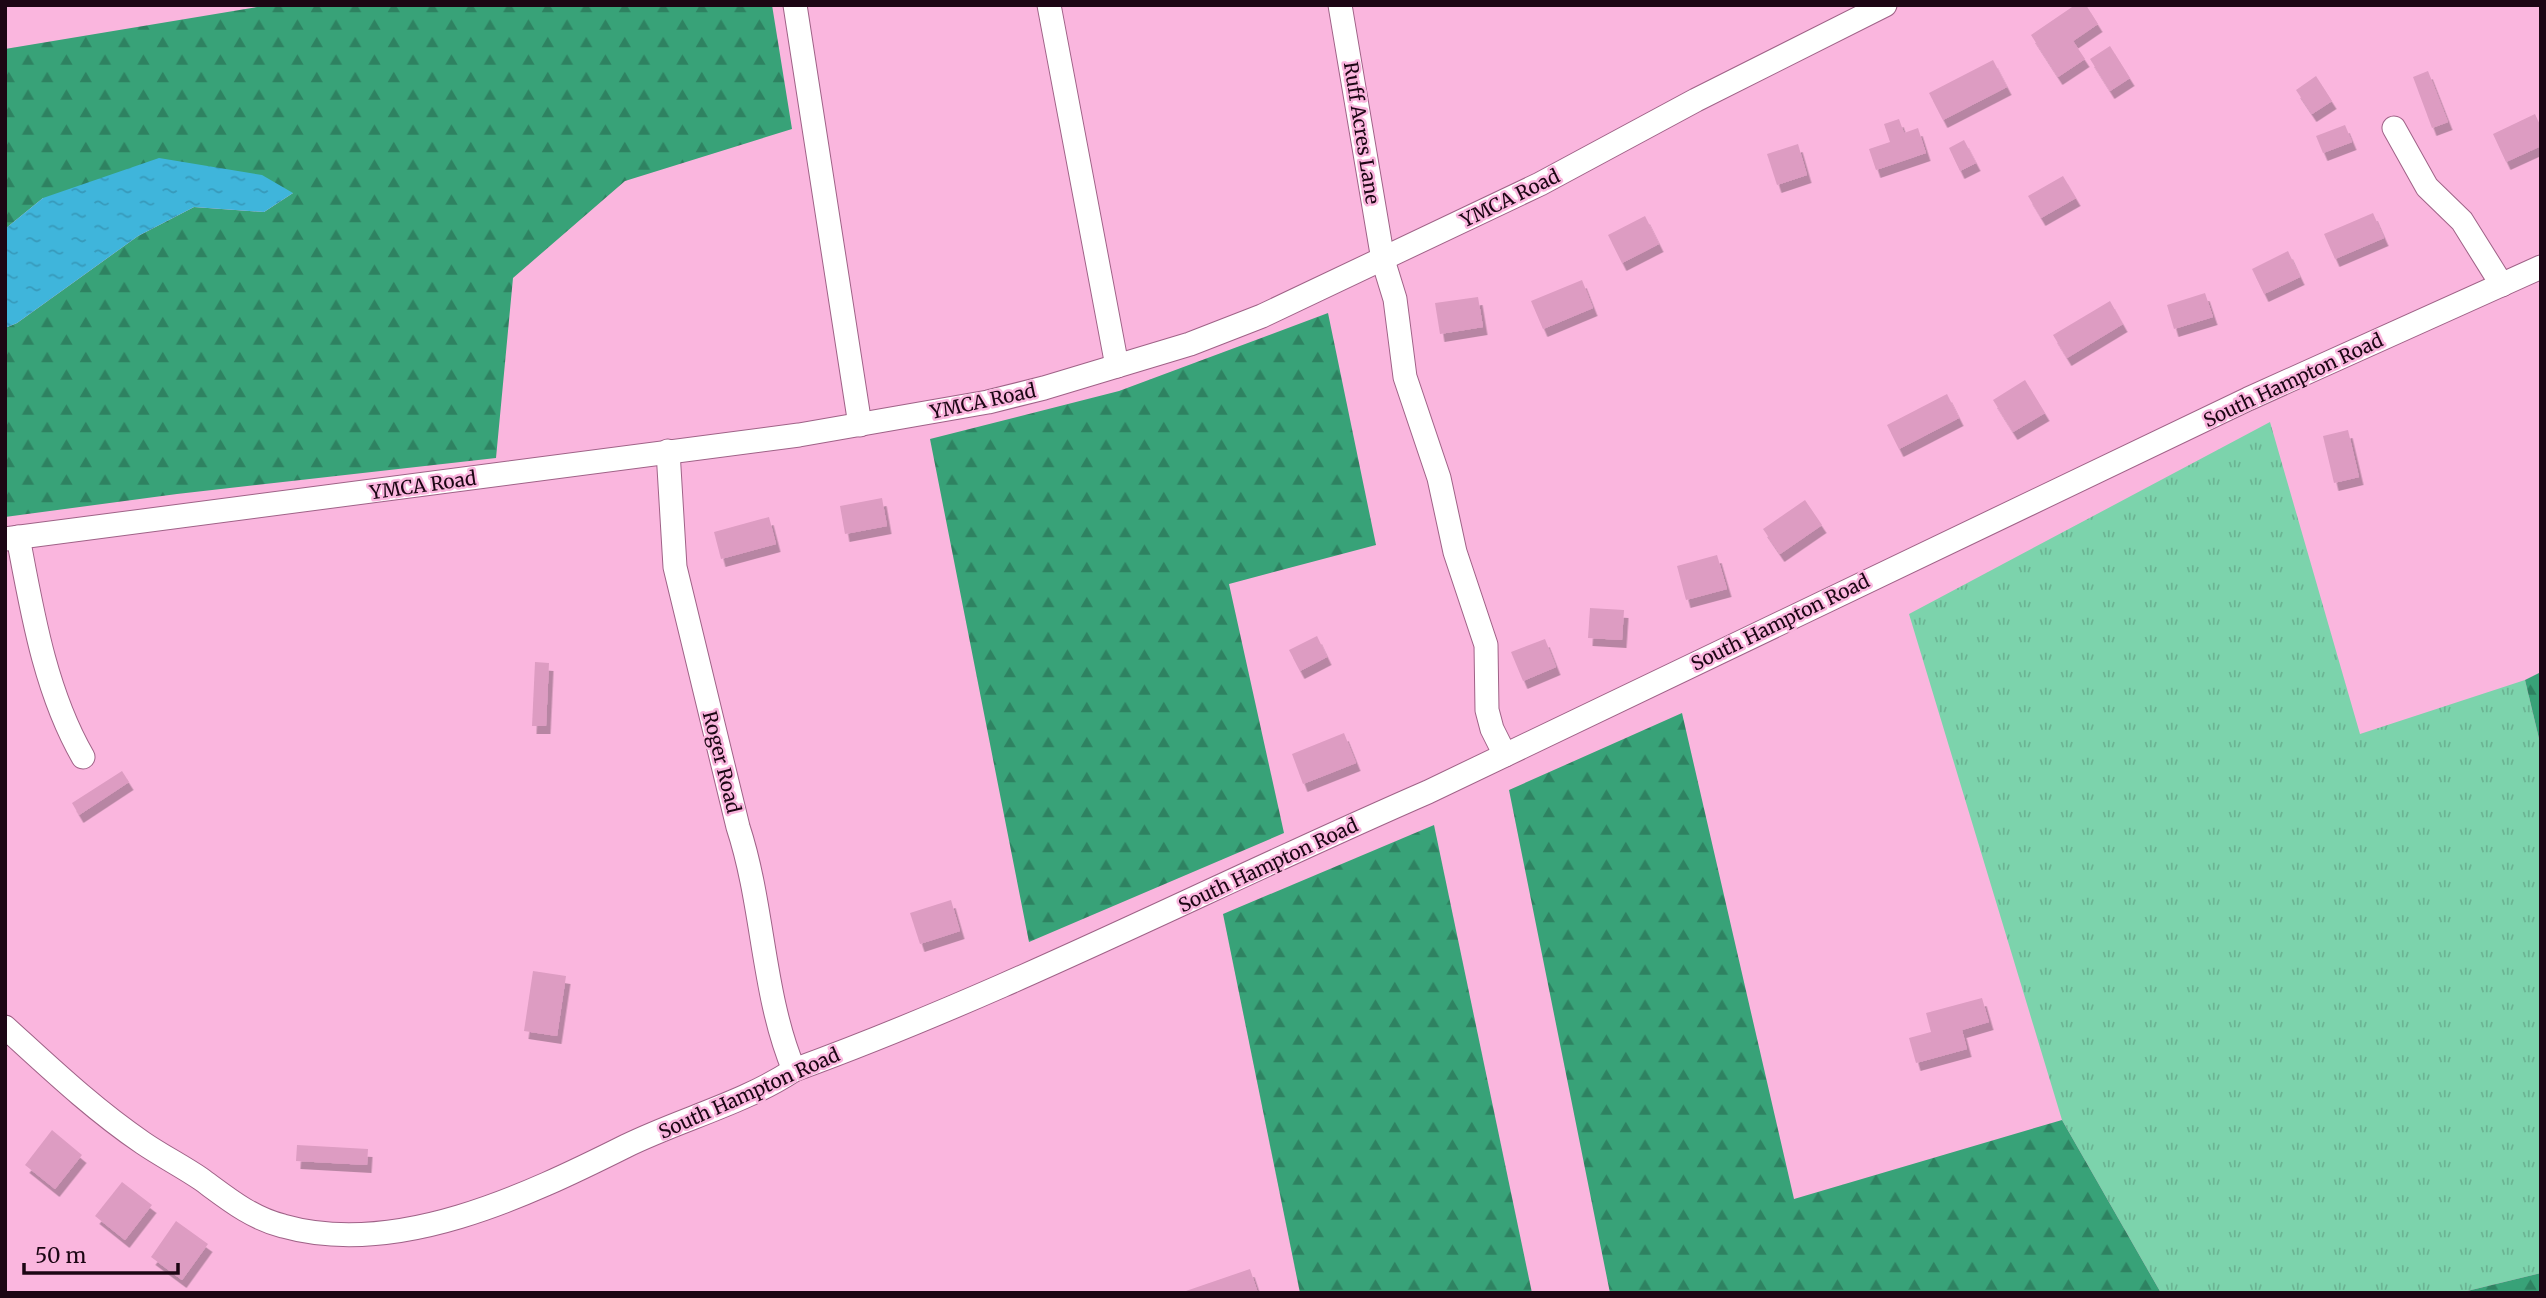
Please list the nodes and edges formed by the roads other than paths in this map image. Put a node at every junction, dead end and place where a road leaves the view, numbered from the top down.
1 (795, 5) edge
2 (1049, 5) edge
3 (1340, 5) edge
4 (1885, 5) edge
5 (2394, 128) dead end
6 (1383, 260) junction
7 (2541, 267) edge
8 (2502, 285) junction
9 (1117, 366) junction
10 (860, 425) junction
11 (667, 451) junction
12 (11, 538) edge
13 (1504, 755) junction
14 (83, 757) dead end
15 (5, 1027) edge
16 (794, 1070) junction

1 - 10 street
2 - 9 street
3 - 6 street, Ruff Acres Lane
4 - 6 street, YMCA Road
5 - 8 street
6 - 9 street, YMCA Road
6 - 13 street, Ruff Acres Lane
7 - 8 street, South Hampton Road
8 - 13 street, South Hampton Road
9 - 10 street, YMCA Road
10 - 11 street, YMCA Road
11 - 12 street, YMCA Road
11 - 16 street, Roger Road
12 - 14 street
13 - 16 street, South Hampton Road
15 - 16 street, South Hampton Road

